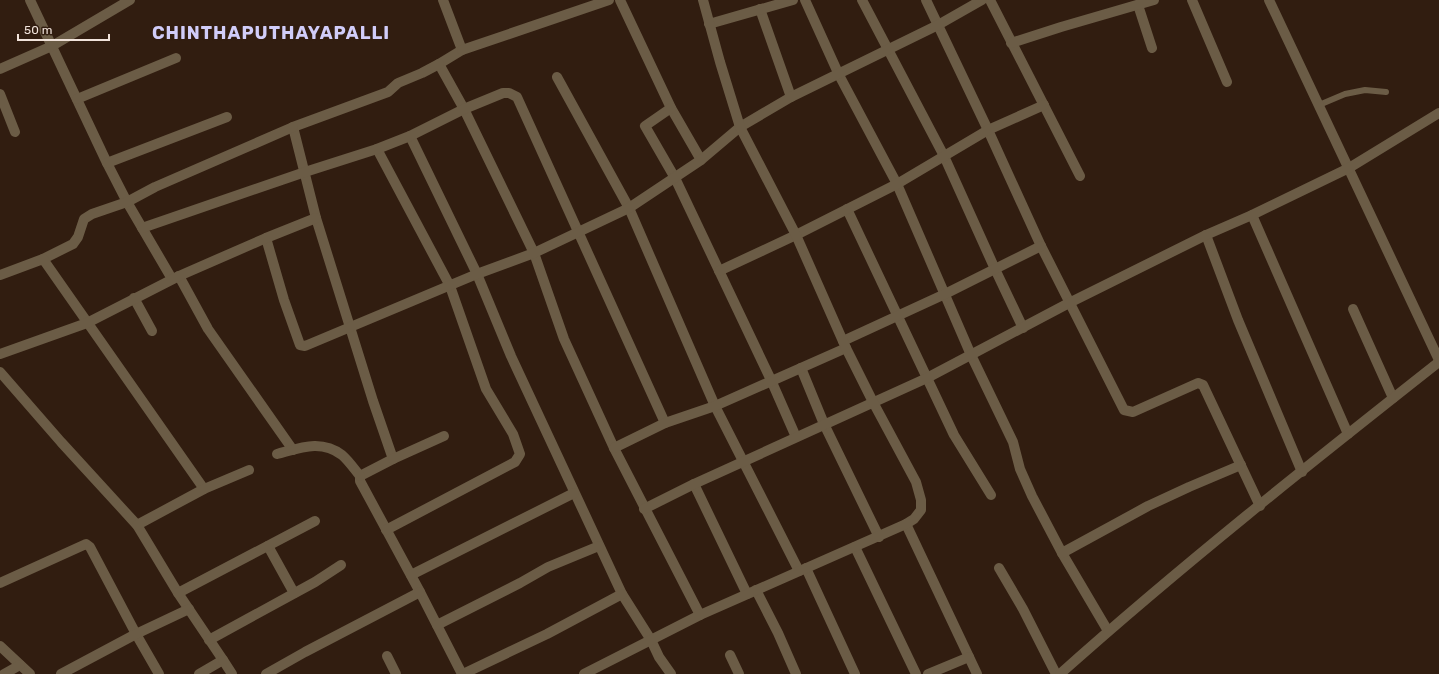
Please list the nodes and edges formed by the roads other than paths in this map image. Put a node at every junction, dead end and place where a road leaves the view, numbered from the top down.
1 (30, 0) edge
2 (130, 0) edge
3 (443, 0) edge
4 (609, 0) edge
5 (620, 0) edge
6 (702, 0) edge
7 (793, 0) edge
8 (805, 0) edge
9 (862, 0) edge
10 (926, 0) edge
11 (982, 0) edge
12 (990, 0) edge
13 (1154, 0) edge
14 (1192, 0) edge
15 (1269, 0) edge
16 (1138, 5) junction
17 (760, 9) junction
18 (709, 24) junction
19 (938, 25) junction
20 (1012, 43) junction
21 (52, 46) junction
22 (1152, 48) dead end
23 (462, 50) junction
24 (888, 50) junction
25 (176, 58) dead end
26 (439, 64) junction
27 (0, 69) edge
28 (839, 75) junction
29 (557, 77) dead end
30 (1227, 82) dead end
31 (1386, 92) dead end
32 (0, 94) edge
33 (791, 97) junction
34 (77, 99) junction
35 (1044, 105) junction
36 (1319, 105) junction
37 (671, 108) junction
38 (464, 109) junction
39 (1439, 113) edge
40 (227, 116) dead end
41 (293, 127) junction
42 (740, 128) junction
43 (988, 130) junction
44 (15, 132) dead end
45 (410, 136) junction
46 (377, 149) junction
47 (944, 156) junction
48 (700, 160) junction
49 (107, 163) junction
50 (1348, 168) junction
51 (305, 172) junction
52 (1080, 176) dead end
53 (675, 178) junction
54 (897, 184) junction
55 (127, 202) junction
56 (629, 208) junction
57 (847, 209) junction
58 (1252, 215) junction
59 (316, 218) junction
60 (142, 228) junction
61 (579, 232) junction
62 (796, 235) junction
63 (1206, 235) junction
64 (266, 238) junction
65 (1042, 246) junction
66 (534, 253) junction
67 (43, 259) junction
68 (995, 269) junction
69 (719, 271) junction
70 (477, 274) junction
71 (0, 275) edge
72 (175, 278) junction
73 (450, 286) junction
74 (945, 294) junction
75 (134, 298) junction
76 (1069, 303) junction
77 (1353, 309) dead end
78 (898, 316) junction
79 (87, 323) junction
80 (350, 327) junction
81 (1023, 328) junction
82 (152, 331) dead end
83 (845, 345) junction
84 (0, 354) edge
85 (971, 355) junction
86 (1439, 361) edge
87 (801, 368) junction
88 (0, 372) edge
89 (927, 378) junction
90 (772, 380) junction
91 (1393, 398) junction
92 (873, 402) junction
93 (715, 406) junction
94 (664, 423) junction
95 (824, 424) junction
96 (1348, 434) junction
97 (444, 436) dead end
98 (796, 438) junction
99 (614, 448) junction
100 (293, 450) junction
101 (277, 454) dead end
102 (393, 459) junction
103 (744, 462) junction
104 (1241, 465) junction
105 (249, 470) dead end
106 (1302, 472) junction
107 (360, 476) junction
108 (694, 484) junction
109 (204, 489) junction
110 (574, 494) junction
111 (991, 495) dead end
112 (1260, 506) junction
113 (644, 509) junction
114 (316, 521) dead end
115 (906, 524) junction
116 (137, 525) junction
117 (386, 530) junction
118 (879, 536) junction
119 (268, 546) junction
120 (599, 546) junction
121 (854, 547) junction
122 (1062, 552) junction
123 (341, 565) dead end
124 (999, 568) dead end
125 (802, 570) junction
126 (411, 575) junction
127 (0, 583) edge
128 (420, 592) junction
129 (752, 592) junction
130 (178, 593) junction
131 (294, 593) junction
132 (622, 594) junction
133 (189, 609) junction
134 (700, 615) junction
135 (437, 625) junction
136 (1108, 631) junction
137 (136, 634) junction
138 (209, 640) junction
139 (651, 640) junction
140 (0, 646) edge
141 (730, 655) dead end
142 (387, 656) dead end
143 (969, 657) junction
144 (223, 660) junction
145 (20, 665) junction
146 (4, 674) edge
147 (30, 674) edge
148 (61, 674) edge
149 (159, 674) edge
150 (199, 674) edge
151 (232, 674) edge
152 (266, 674) edge
153 (396, 674) edge
154 (463, 674) edge
155 (584, 674) edge
156 (671, 674) edge
157 (739, 674) edge
158 (796, 674) edge
159 (855, 674) edge
160 (916, 674) edge
161 (928, 674) edge
162 (977, 674) edge
163 (1056, 674) edge
164 (1060, 674) edge

1 - 21 street
2 - 21 street
3 - 23 street
4 - 23 street
5 - 37 street
6 - 18 street
7 - 17 street
8 - 28 street
9 - 24 street
10 - 19 street
11 - 19 street
12 - 20 street
13 - 16 street
14 - 30 street
15 - 36 street
16 - 20 street
16 - 22 street
17 - 18 street
17 - 33 street
18 - 42 street
19 - 24 street
19 - 43 street
20 - 35 street
21 - 27 street
21 - 34 street
23 - 26 street
24 - 28 street
24 - 47 street
25 - 34 street
26 - 38 street
26 - 41 street
28 - 33 street
28 - 54 street
29 - 56 street
31 - 36 lane
32 - 44 street
33 - 42 street
34 - 49 street
35 - 43 street
35 - 52 street
36 - 50 street
37 - 48 street
37 - 53 street
38 - 45 street
38 - 61 street
38 - 66 street
39 - 50 street
40 - 49 street
41 - 51 street
41 - 55 street
42 - 48 street
42 - 62 street
43 - 47 street
43 - 65 street
45 - 46 street
45 - 70 street
46 - 51 street
46 - 73 street
47 - 54 street
47 - 68 street
48 - 53 street
49 - 55 street
50 - 58 street
50 - 86 street
51 - 59 street
51 - 60 street
53 - 56 street
53 - 69 street
54 - 57 street
54 - 74 street
55 - 60 street
55 - 67 street
56 - 61 street
56 - 93 street
57 - 62 street
57 - 78 street
58 - 63 street
58 - 96 street
59 - 64 street
59 - 80 street
60 - 72 street
61 - 66 street
61 - 94 street
62 - 69 street
62 - 83 street
63 - 76 street
63 - 106 street
64 - 72 street
64 - 80 street
65 - 68 street
65 - 76 street
66 - 70 street
66 - 99 street
67 - 71 street
67 - 79 street
68 - 74 street
68 - 81 street
69 - 90 street
70 - 73 street
70 - 110 street
72 - 75 street
72 - 100 street
73 - 80 street
73 - 117 street
74 - 78 street
74 - 85 street
75 - 79 street
75 - 82 street
76 - 81 street
76 - 104 street
77 - 91 street
78 - 83 street
78 - 89 street
79 - 84 street
79 - 109 street
80 - 102 street
81 - 85 street
83 - 87 street
83 - 92 street
85 - 89 street
85 - 122 street
86 - 91 street
87 - 90 street
87 - 95 street
88 - 116 street
89 - 92 street
89 - 111 street
90 - 93 street
90 - 98 street
91 - 96 street
92 - 95 street
92 - 115 street
93 - 94 street
93 - 103 street
94 - 99 street
95 - 98 street
95 - 118 street
96 - 106 street
97 - 102 street
98 - 103 street
99 - 113 street
100 - 101 street
100 - 107 street
102 - 107 street
103 - 108 street
103 - 125 street
104 - 112 street
104 - 122 street
105 - 109 street
106 - 112 street
107 - 117 street
108 - 113 street
108 - 129 street
109 - 116 street
110 - 120 street
110 - 126 street
112 - 136 street
113 - 134 street
114 - 119 street
115 - 118 street
115 - 143 street
116 - 130 street
117 - 126 street
118 - 121 street
119 - 130 street
119 - 131 street
120 - 132 street
120 - 135 street
121 - 125 street
121 - 160 street
122 - 136 street
123 - 131 street
124 - 163 street
125 - 129 street
125 - 159 street
126 - 128 street
127 - 137 street
128 - 135 street
128 - 152 street
129 - 134 street
129 - 158 street
130 - 133 street
131 - 138 street
132 - 139 street
132 - 154 street
133 - 137 street
133 - 138 street
134 - 139 street
135 - 154 street
136 - 164 street
137 - 148 street
137 - 149 street
138 - 144 street
139 - 155 street
139 - 156 street
140 - 145 street
141 - 157 street
142 - 153 street
143 - 161 street
143 - 162 street
144 - 150 street
144 - 151 street
145 - 146 street
145 - 147 street

